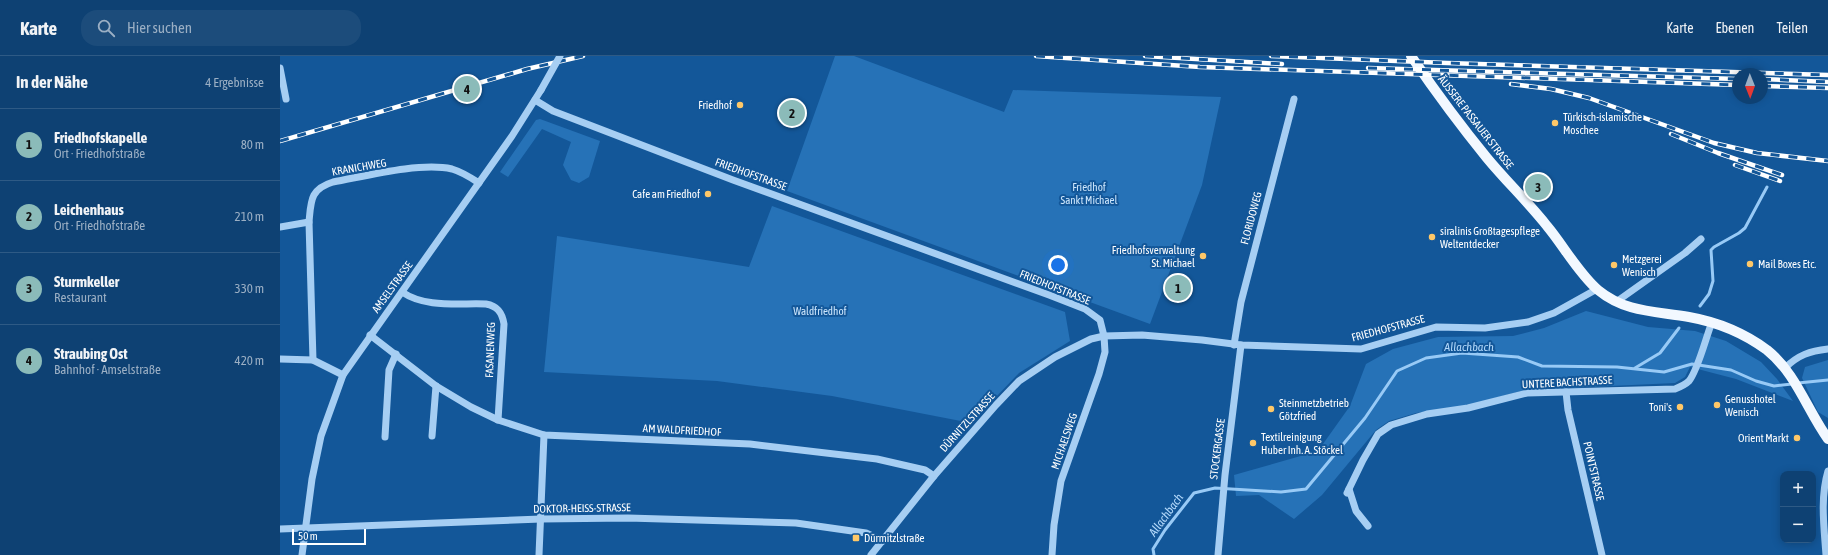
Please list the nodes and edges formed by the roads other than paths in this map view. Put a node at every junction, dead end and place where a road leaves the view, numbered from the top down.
1 (560, 56) edge
2 (1411, 56) edge
3 (280, 68) edge
4 (286, 99) dead end
5 (1294, 99) dead end
6 (536, 100) junction
7 (479, 183) junction
8 (309, 222) junction
9 (280, 227) edge
10 (1701, 239) dead end
11 (1597, 289) junction
12 (402, 292) junction
13 (1616, 302) junction
14 (1712, 322) junction
15 (370, 336) junction
16 (1104, 336) junction
17 (1238, 345) junction
18 (1828, 348) edge
19 (396, 354) junction
20 (280, 359) edge
21 (313, 360) junction
22 (1787, 370) junction
23 (343, 375) junction
24 (436, 386) junction
25 (1566, 392) junction
26 (498, 420) junction
27 (544, 435) junction
28 (432, 436) dead end
29 (385, 437) dead end
30 (1827, 437) edge
31 (1828, 471) edge
32 (934, 476) junction
33 (541, 519) junction
34 (1368, 526) dead end
35 (306, 528) junction
36 (280, 529) edge
37 (883, 541) junction
38 (302, 555) edge
39 (539, 555) edge
40 (871, 555) edge
41 (1052, 555) edge
42 (1218, 555) edge
43 (1602, 555) edge
44 (1826, 555) edge

1 - 6 street, AMSELSTRASSE, bridge
2 - 11 main road, ÄUSSERE PASSAUER STRASSE
3 - 4 street
5 - 17 street, FLORIDOWEG
6 - 7 street, AMSELSTRASSE
6 - 16 street, FRIEDHOFSTRASSE
7 - 8 street, KRANICHWEG
7 - 12 street, AMSELSTRASSE
8 - 9 street
8 - 21 street, KRANICHWEG
10 - 13 street
11 - 13 main road, ÄUSSERE PASSAUER STRASSE
11 - 17 street, FRIEDHOFSTRASSE
12 - 15 street, AMSELSTRASSE
12 - 26 street, FASANENWEG
13 - 14 main road, ÄUSSERE PASSAUER STRASSE
14 - 22 main road, ÄUSSERE PASSAUER STRASSE
14 - 25 street, UNTERE BACHSTRASSE
15 - 19 street, AM WALDFRIEDHOF
15 - 23 street, AMSELSTRASSE
16 - 17 street, FRIEDHOFSTRASSE
16 - 32 street, DÜRNITZLSTRASSE
16 - 41 street, MICHAELSWEG
17 - 42 street, STOCKERGASSE
18 - 22 street
19 - 24 street, AM WALDFRIEDHOF
19 - 29 street
20 - 21 street
21 - 23 street
22 - 30 main road, ÄUSSERE PASSAUER STRASSE
23 - 35 street, AMSELSTRASSE
24 - 26 street, AM WALDFRIEDHOF
24 - 28 street
25 - 34 street, UNTERE BACHSTRASSE
25 - 43 street, POINTSTRASSE
26 - 27 street, AM WALDFRIEDHOF
27 - 32 street, AM WALDFRIEDHOF
27 - 33 street
31 - 44 street
32 - 37 street, DÜRNITZLSTRASSE
33 - 35 street, DOKTOR-HEISS-STRASSE
33 - 37 street, DOKTOR-HEISS-STRASSE
33 - 39 street
35 - 36 street, DOKTOR-HEISS-STRASSE
35 - 38 street, AMSELSTRASSE
37 - 40 street, DÜRNITZLSTRASSE

